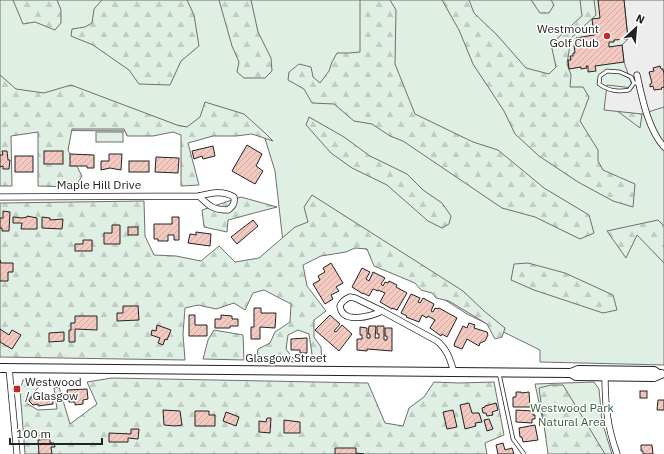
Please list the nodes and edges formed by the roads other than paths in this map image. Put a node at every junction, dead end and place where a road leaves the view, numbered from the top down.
1 (637, 75) dead end
2 (636, 83) junction
3 (664, 147) edge
4 (199, 196) junction
5 (0, 197) edge
6 (382, 311) junction
7 (0, 368) edge
8 (9, 368) junction
9 (454, 372) junction
10 (499, 373) junction
11 (605, 374) junction
12 (661, 374) edge
13 (18, 454) edge
14 (524, 454) edge
15 (617, 454) edge

1 - 2 street
2 - 2 lane
2 - 3 street
4 - 4 street, Maple Hill Drive
4 - 5 street, Maple Hill Drive
6 - 6 street
6 - 9 street
7 - 8 street, Glasgow Street
8 - 9 street, Glasgow Street
8 - 13 street
9 - 10 street, Glasgow Street
10 - 11 street, Glasgow Street
10 - 14 lane
11 - 12 street, Glasgow Street
11 - 15 street

